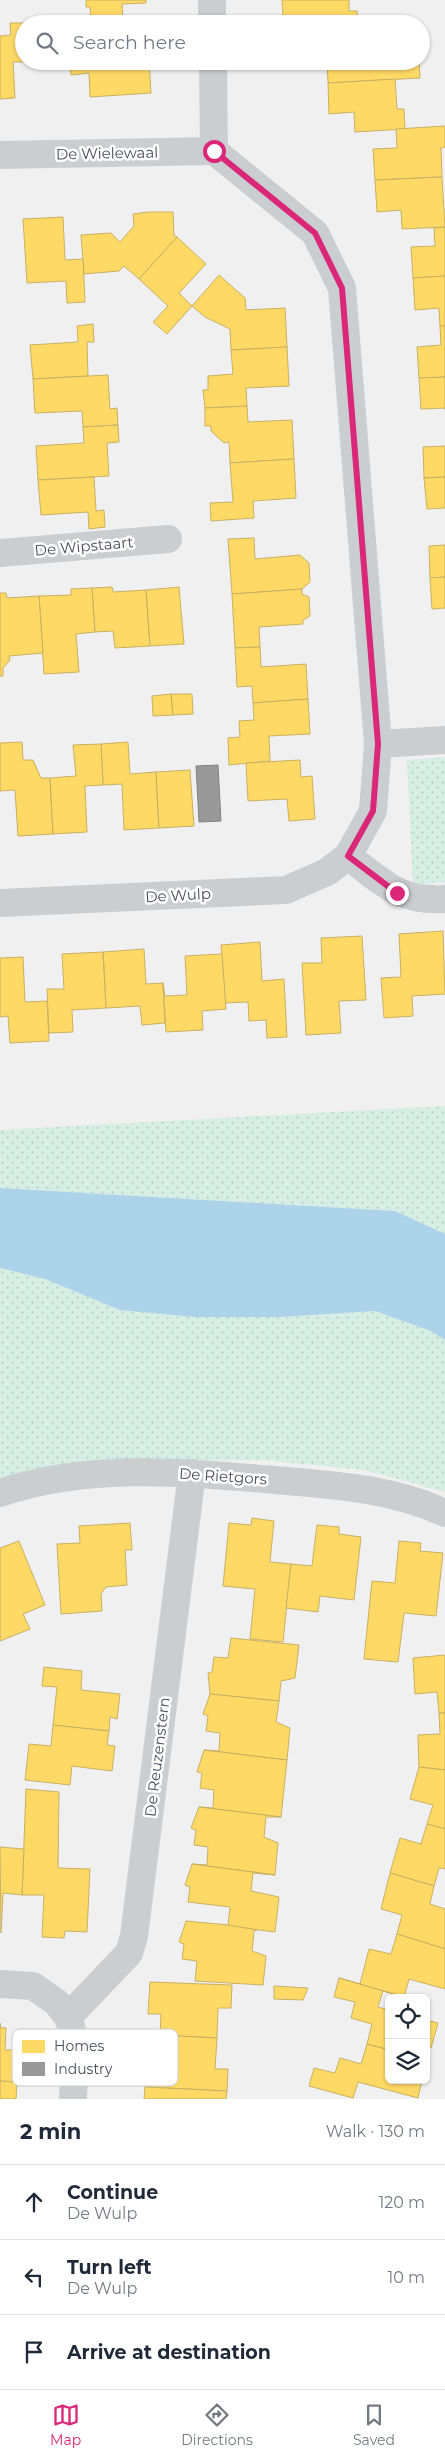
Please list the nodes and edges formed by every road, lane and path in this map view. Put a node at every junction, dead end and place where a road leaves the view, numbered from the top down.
1 (212, 0) edge
2 (212, 15) edge
3 (213, 70) edge
4 (214, 151) junction
5 (0, 155) edge
6 (168, 539) dead end
7 (0, 553) edge
8 (445, 740) edge
9 (378, 744) junction
10 (348, 856) junction
11 (445, 899) edge
12 (0, 903) edge
13 (192, 1472) junction
14 (0, 1493) edge
15 (445, 1513) edge
16 (0, 1984) edge
17 (68, 2017) junction
18 (72, 2029) edge
19 (73, 2086) edge
20 (73, 2099) edge

1 - 2 street
3 - 4 street
4 - 5 street, De Wielewaal
4 - 9 street, De Wulp
6 - 7 street, De Wipstaart
8 - 9 street
9 - 10 street, De Wulp
10 - 11 street
10 - 12 street, De Wulp
13 - 14 street, De Rietgors
13 - 15 street, De Rietgors
13 - 17 street, De Reuzenstern
16 - 17 street
17 - 18 street
19 - 20 street

